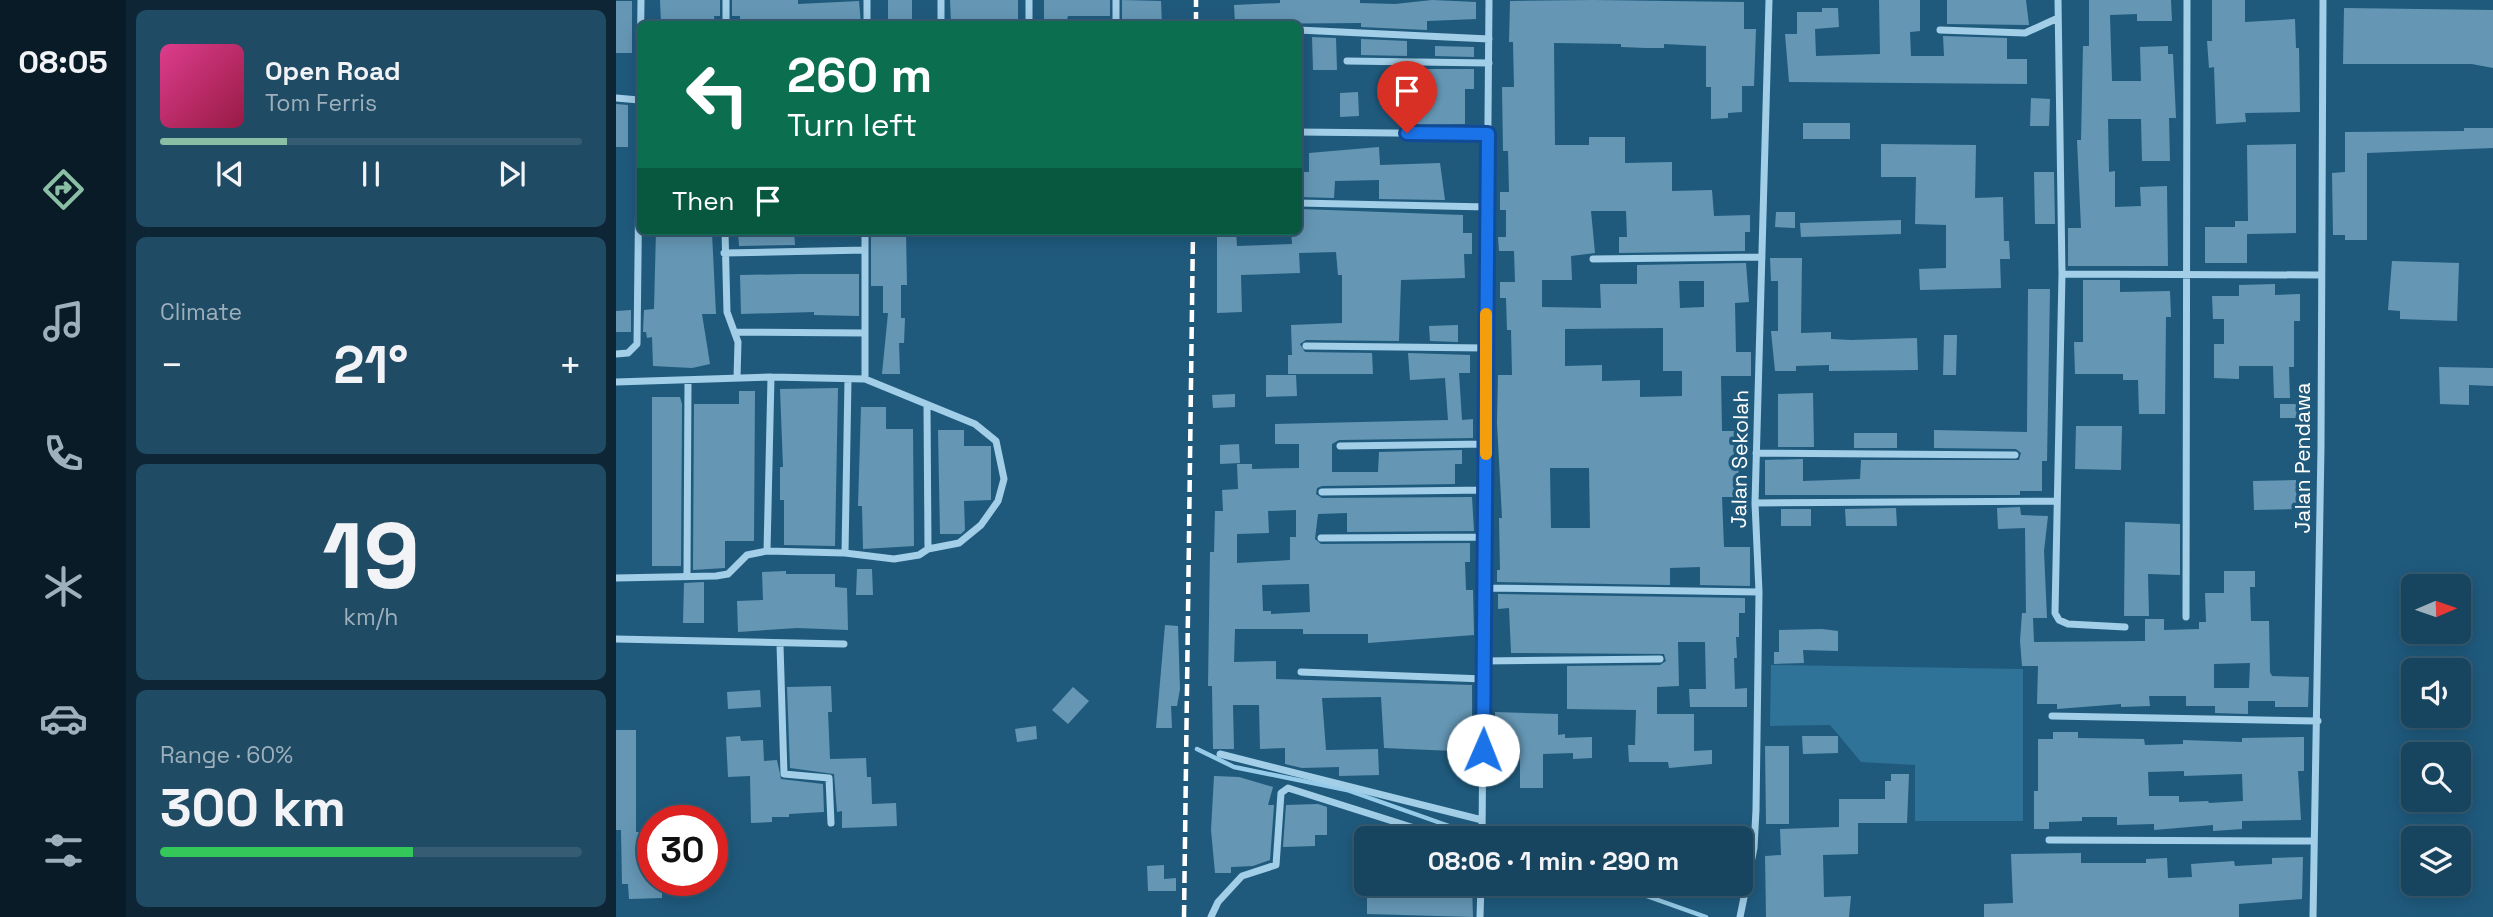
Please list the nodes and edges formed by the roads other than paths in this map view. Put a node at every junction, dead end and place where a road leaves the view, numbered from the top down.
1 (641, 0) edge
2 (726, 0) edge
3 (867, 0) edge
4 (941, 0) edge
5 (1029, 0) edge
6 (1116, 0) edge
7 (1489, 0) edge
8 (1769, 0) edge
9 (2058, 0) edge
10 (2188, 0) edge
11 (2323, 0) edge
12 (2058, 18) junction
13 (641, 21) edge
14 (726, 21) edge
15 (867, 21) edge
16 (941, 21) edge
17 (1029, 21) edge
18 (1116, 21) edge
19 (1302, 30) edge
20 (1940, 30) dead end
21 (1489, 39) junction
22 (1347, 61) dead end
23 (1489, 63) junction
24 (616, 99) edge
25 (637, 100) edge
26 (1302, 132) edge
27 (1488, 134) junction
28 (637, 200) edge
29 (1302, 203) edge
30 (1488, 207) junction
31 (724, 235) edge
32 (865, 235) edge
33 (865, 250) junction
34 (724, 253) junction
35 (1762, 257) junction
36 (1593, 258) dead end
37 (2062, 274) junction
38 (2186, 275) junction
39 (2320, 275) junction
40 (736, 332) junction
41 (865, 333) junction
42 (1306, 346) dead end
43 (1486, 348) junction
44 (616, 354) edge
45 (771, 377) junction
46 (737, 378) junction
47 (848, 379) junction
48 (864, 379) junction
49 (688, 381) junction
50 (616, 382) edge
51 (926, 405) junction
52 (1486, 443) junction
53 (1340, 446) dead end
54 (1756, 453) junction
55 (2015, 455) dead end
56 (1487, 490) junction
57 (1322, 492) dead end
58 (2057, 501) junction
59 (1755, 503) junction
60 (1486, 537) junction
61 (1321, 538) dead end
62 (928, 549) junction
63 (767, 551) junction
64 (845, 553) junction
65 (687, 576) junction
66 (616, 578) edge
67 (1483, 588) junction
68 (1759, 592) junction
69 (2186, 617) dead end
70 (2125, 627) dead end
71 (616, 639) edge
72 (844, 644) dead end
73 (780, 645) junction
74 (1660, 659) dead end
75 (1483, 662) junction
76 (1301, 671) dead end
77 (1484, 679) junction
78 (2052, 716) dead end
79 (2318, 721) junction
80 (1220, 754) dead end
81 (831, 823) dead end
82 (1482, 824) joint
83 (1408, 826) edge
84 (2049, 840) dead end
85 (2314, 841) junction
86 (1481, 896) edge
87 (1211, 917) edge
88 (1480, 917) edge
89 (1740, 917) edge
90 (2313, 917) edge

1 - 13 street
2 - 14 street
3 - 15 street
4 - 16 street
5 - 17 street
6 - 18 street
7 - 21 street
8 - 35 street, Jalan Sekolah
9 - 12 street
10 - 38 street
11 - 39 street, Jalan Pendawa
12 - 20 street
12 - 37 street
19 - 21 street
21 - 23 street
22 - 23 street
23 - 27 street
24 - 25 street
26 - 27 street
27 - 30 street
28 - 44 street
29 - 30 street
30 - 43 street
31 - 34 street
32 - 33 street
33 - 34 street
33 - 41 street
34 - 40 street
35 - 36 street
35 - 54 street, Jalan Sekolah
37 - 38 street
37 - 58 street
38 - 39 street
38 - 69 street
39 - 79 street, Jalan Pendawa
40 - 41 street
40 - 46 street
41 - 48 street
42 - 43 street
43 - 52 street
45 - 46 street
45 - 47 street
45 - 63 street
46 - 49 street
47 - 48 street
47 - 64 street
48 - 51 street
49 - 50 street
49 - 65 street
51 - 62 street
51 - 62 street
52 - 53 street
52 - 56 street
54 - 55 street
54 - 59 street, Jalan Sekolah
56 - 57 street
56 - 60 street
58 - 59 street
58 - 70 street
59 - 68 street, Jalan Sekolah
60 - 61 street
60 - 67 street
62 - 64 street
63 - 64 street
63 - 65 street
65 - 66 street
67 - 68 street
67 - 75 street
68 - 89 street, Jalan Sekolah
71 - 73 street
72 - 73 street
73 - 81 street
74 - 75 street
75 - 77 street
76 - 77 street
77 - 82 street
78 - 79 street
79 - 85 street, Jalan Pendawa
80 - 82 street
83 - 87 street
84 - 85 street
85 - 90 street, Jalan Pendawa
86 - 88 street

